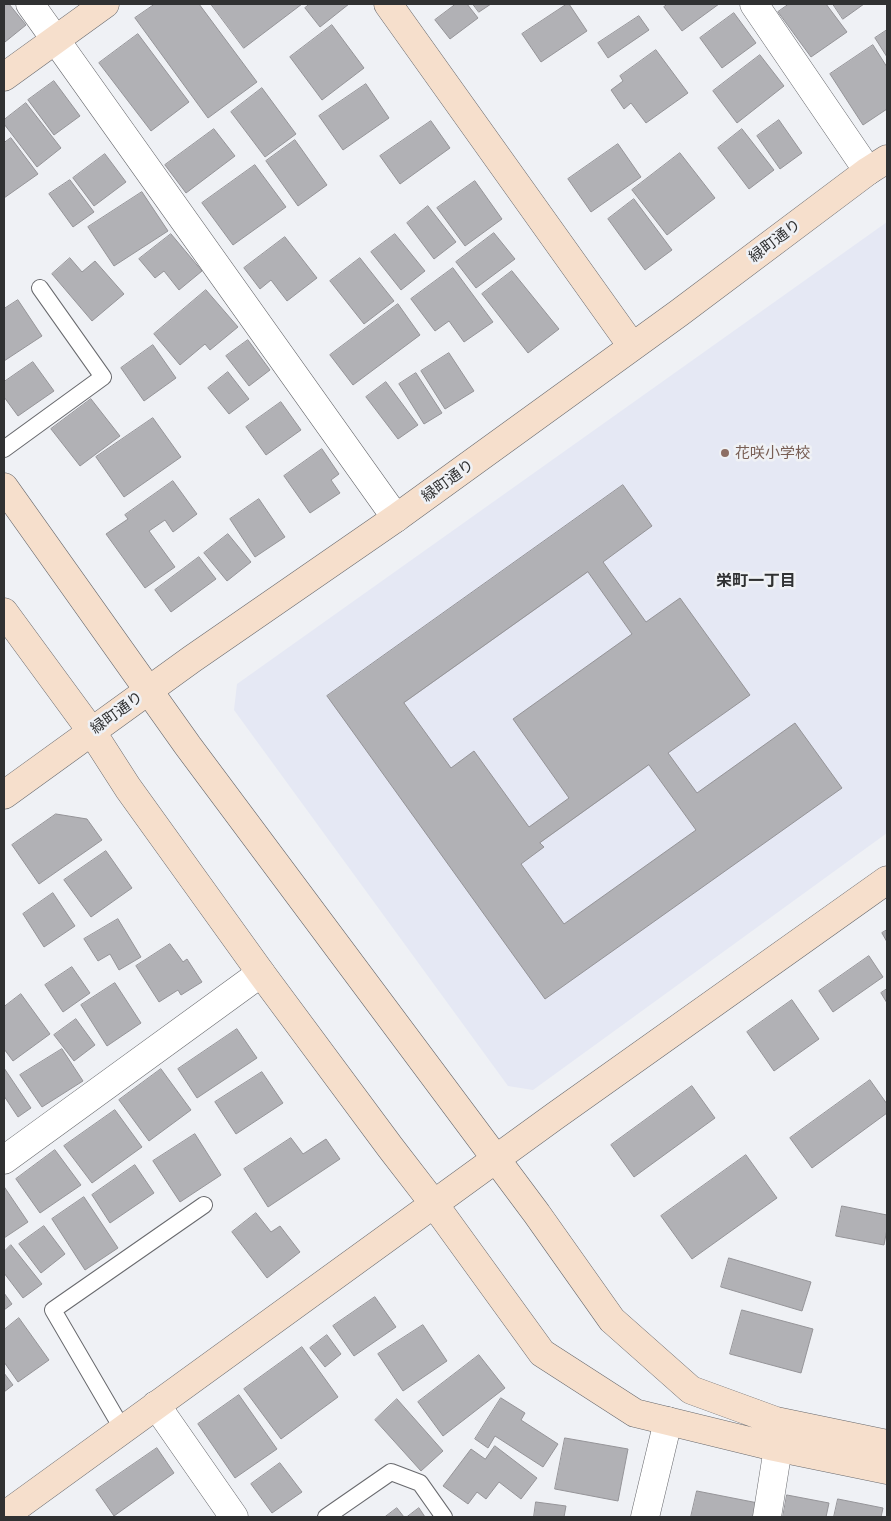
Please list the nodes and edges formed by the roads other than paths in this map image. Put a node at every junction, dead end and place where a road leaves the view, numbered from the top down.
1 (30, 4) edge
2 (105, 4) edge
3 (388, 4) edge
4 (754, 4) edge
5 (56, 39) junction
6 (4, 77) edge
7 (878, 165) edge
8 (40, 288) dead end
9 (632, 346) junction
10 (4, 449) edge
11 (4, 487) edge
12 (396, 518) junction
13 (4, 612) edge
14 (149, 690) junction
15 (92, 732) junction
16 (4, 795) edge
17 (887, 880) edge
18 (261, 973) junction
19 (4, 1160) edge
20 (495, 1160) junction
21 (434, 1204) junction
22 (204, 1205) dead end
23 (156, 1406) junction
24 (668, 1421) junction
25 (123, 1430) junction
26 (887, 1444) edge
27 (778, 1448) junction
28 (887, 1470) edge
29 (4, 1516) edge
30 (234, 1517) edge
31 (326, 1517) edge
32 (444, 1517) edge
33 (645, 1517) edge
34 (767, 1517) edge

1 - 5 street
2 - 5 street
3 - 9 street
4 - 7 street
5 - 6 street
5 - 12 street
7 - 9 street, 緑町通り
8 - 10 lane
9 - 12 street, 緑町通り
11 - 14 street
12 - 14 street, 緑町通り
13 - 15 street
14 - 15 street, 緑町通り
14 - 20 street
15 - 16 street, 緑町通り
15 - 18 street
17 - 20 street
18 - 19 street
18 - 21 street
20 - 21 street
20 - 26 street
21 - 23 street
21 - 24 street
22 - 25 lane
23 - 25 street
23 - 30 street
24 - 27 street
24 - 33 street
25 - 29 street
27 - 28 street
27 - 34 street
31 - 32 lane

